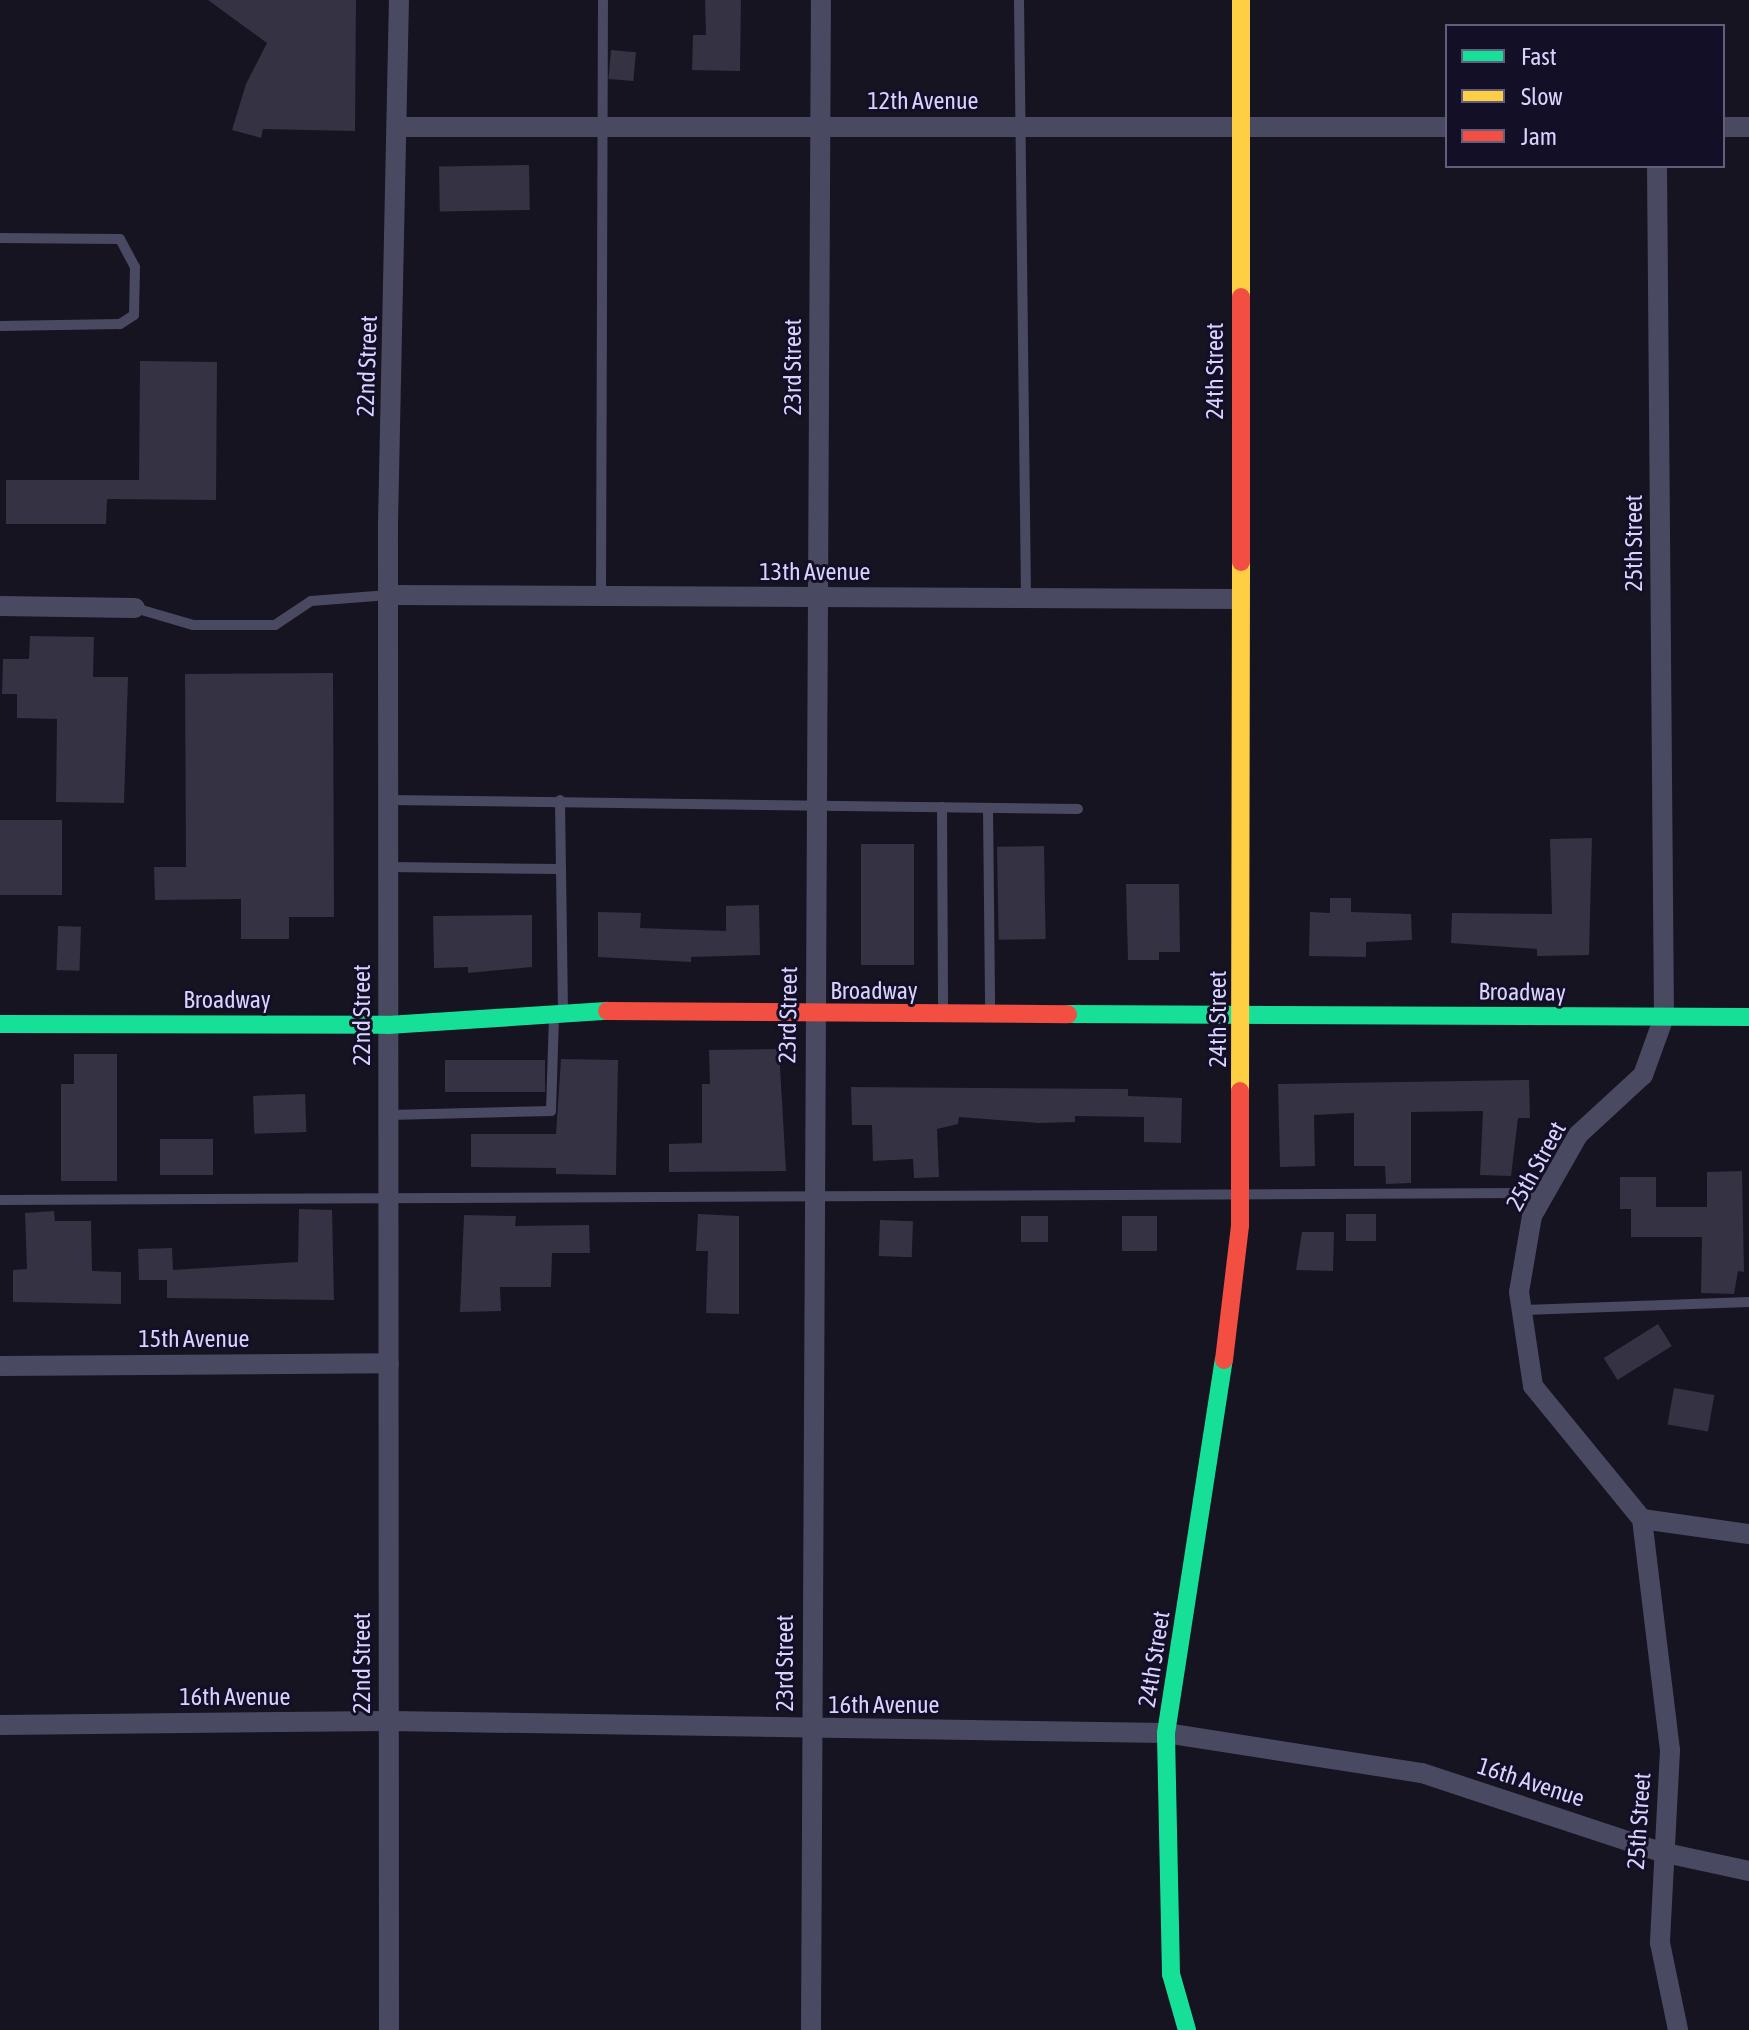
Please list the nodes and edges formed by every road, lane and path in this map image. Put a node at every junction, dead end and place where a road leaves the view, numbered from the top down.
1 (399, 0) edge
2 (603, 0) edge
3 (821, 0) edge
4 (1019, 0) edge
5 (1241, 0) edge
6 (399, 127) junction
7 (604, 127) junction
8 (821, 127) junction
9 (1019, 127) junction
10 (1445, 127) edge
11 (1725, 127) edge
12 (1749, 127) edge
13 (1240, 128) junction
14 (1657, 168) edge
15 (0, 238) edge
16 (0, 326) edge
17 (391, 595) junction
18 (601, 597) junction
19 (817, 598) junction
20 (1026, 599) junction
21 (1238, 599) junction
22 (0, 606) edge
23 (135, 608) joint
24 (389, 800) junction
25 (560, 800) junction
26 (816, 806) junction
27 (942, 807) junction
28 (988, 808) junction
29 (1078, 809) dead end
30 (389, 867) junction
31 (561, 869) junction
32 (558, 1011) junction
33 (990, 1013) junction
34 (1243, 1013) junction
35 (943, 1014) junction
36 (814, 1015) junction
37 (1664, 1017) junction
38 (1749, 1017) edge
39 (0, 1024) edge
40 (388, 1025) junction
41 (389, 1115) junction
42 (1545, 1193) junction
43 (1240, 1195) junction
44 (812, 1197) junction
45 (388, 1199) junction
46 (0, 1200) edge
47 (1749, 1302) edge
48 (1521, 1310) junction
49 (389, 1363) junction
50 (0, 1366) edge
51 (1642, 1519) junction
52 (1749, 1534) edge
53 (388, 1721) junction
54 (0, 1725) edge
55 (810, 1730) junction
56 (1166, 1733) junction
57 (1661, 1852) junction
58 (1749, 1871) edge
59 (389, 2030) edge
60 (811, 2030) edge
61 (1187, 2030) edge
62 (1678, 2030) edge

1 - 6 street, 22nd Street
2 - 7 lane
3 - 8 street, 23rd Street
4 - 9 lane
5 - 13 street, 24th Street
6 - 7 street, 12th Avenue
6 - 17 street, 22nd Street
7 - 8 street, 12th Avenue
7 - 18 lane
8 - 9 street, 12th Avenue
8 - 19 street, 23rd Street
9 - 13 street, 12th Avenue
9 - 20 lane
10 - 13 street, 12th Avenue
11 - 12 street
13 - 21 street, 24th Street
14 - 37 street, 25th Street
15 - 16 lane
17 - 18 street, 13th Avenue
17 - 23 lane
17 - 24 street, 22nd Street
18 - 19 street, 13th Avenue
19 - 20 street, 13th Avenue
19 - 26 street, 23rd Street
20 - 21 street, 13th Avenue
21 - 34 street, 24th Street
22 - 23 street
24 - 25 lane
24 - 30 street, 22nd Street
25 - 26 lane
25 - 31 lane
26 - 27 lane
26 - 36 street, 23rd Street
27 - 28 lane
27 - 35 lane
28 - 29 lane
28 - 33 lane
30 - 31 lane
30 - 40 street, 22nd Street
31 - 32 lane
32 - 36 street, Broadway
32 - 40 street, Broadway
32 - 41 lane
33 - 34 street, Broadway
33 - 35 street, Broadway
34 - 37 street, Broadway
34 - 43 street, 24th Street
35 - 36 street, Broadway
36 - 44 street, 23rd Street
37 - 38 street, Broadway
37 - 42 street, 25th Street
39 - 40 street, Broadway
40 - 41 street, 22nd Street
41 - 45 street, 22nd Street
42 - 43 lane
42 - 48 street, 25th Street
43 - 44 lane
43 - 56 street, 24th Street
44 - 45 lane
44 - 55 street, 23rd Street
45 - 46 lane
45 - 49 street, 22nd Street
47 - 48 lane
48 - 51 street, 25th Street
49 - 50 street, 15th Avenue
49 - 53 street, 22nd Street
51 - 52 street
51 - 57 street, 25th Street
53 - 54 street, 16th Avenue
53 - 55 street, 16th Avenue
53 - 59 street, 22nd Street
55 - 56 street, 16th Avenue
55 - 60 street, 23rd Street
56 - 57 street, 16th Avenue
56 - 61 street, 24th Street
57 - 58 street, 16th Avenue
57 - 62 street, 25th Street

